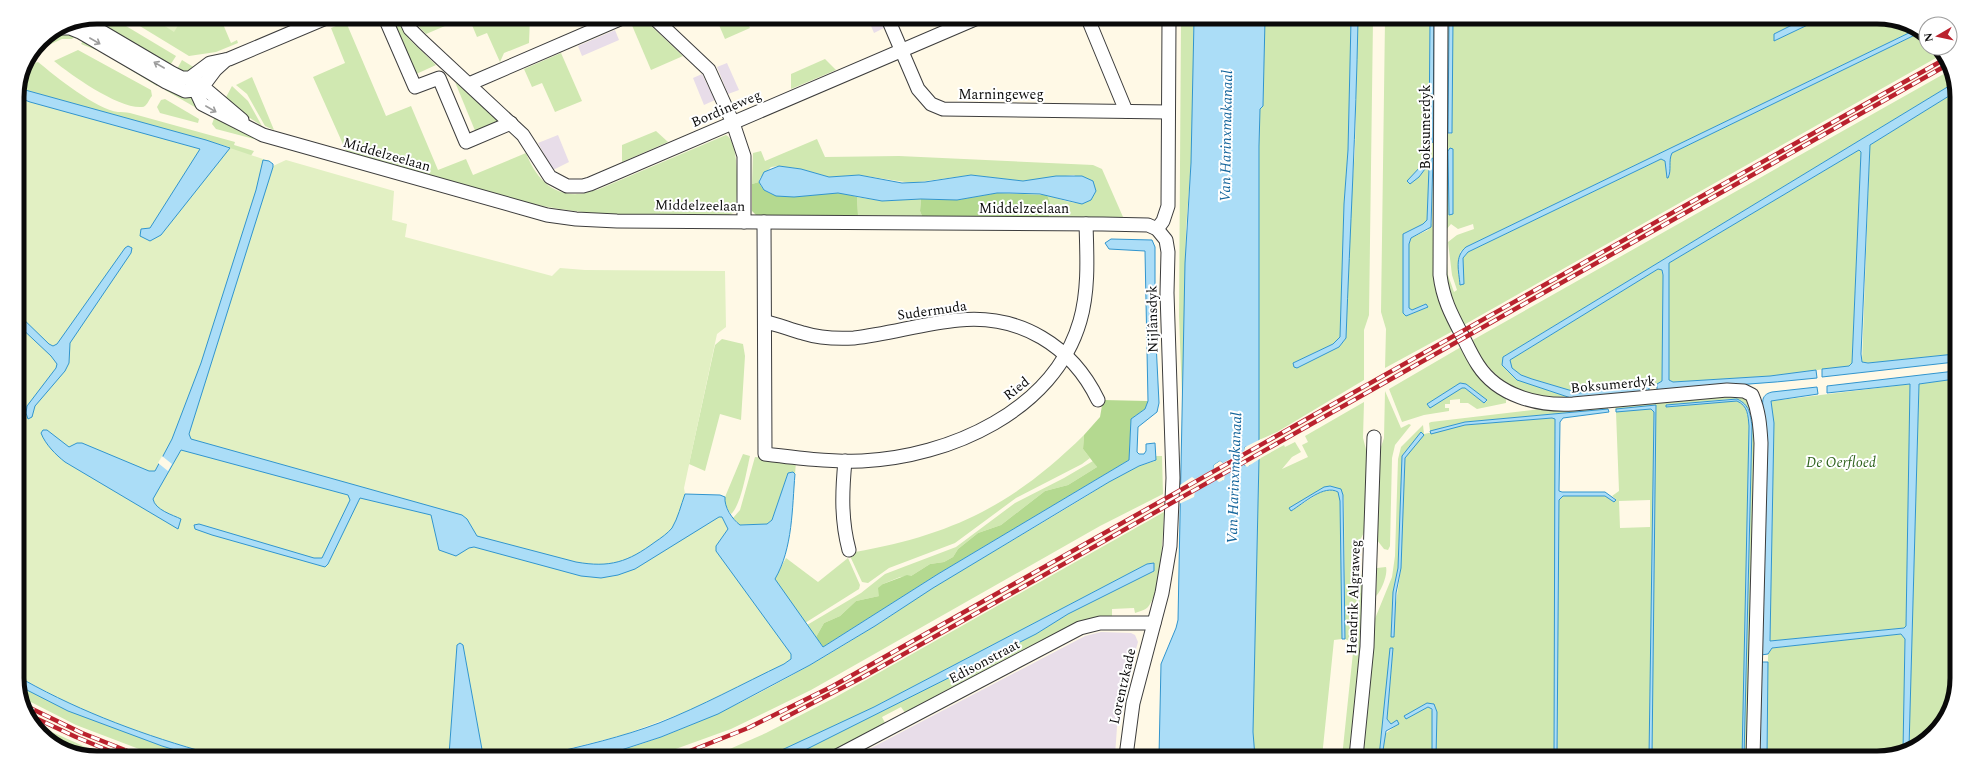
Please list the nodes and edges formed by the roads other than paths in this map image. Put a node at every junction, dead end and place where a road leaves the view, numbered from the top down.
1 (312, 24) edge
2 (388, 24) edge
3 (409, 24) edge
4 (608, 24) edge
5 (660, 24) edge
6 (890, 24) edge
7 (964, 24) edge
8 (1090, 24) edge
9 (1169, 24) edge
10 (1441, 24) edge
11 (90, 25) edge
12 (72, 29) edge
13 (902, 51) junction
14 (450, 67) junction
15 (439, 78) junction
16 (196, 83) junction
17 (468, 84) junction
18 (1126, 111) junction
19 (1168, 112) junction
20 (733, 122) junction
21 (511, 124) junction
22 (744, 222) junction
23 (764, 222) junction
24 (1086, 224) junction
25 (1157, 228) junction
26 (765, 322) junction
27 (1066, 355) junction
28 (1098, 400) dead end
29 (1374, 437) dead end
30 (844, 461) junction
31 (850, 550) dead end
32 (1154, 623) junction
33 (846, 751) edge
34 (1127, 751) edge
35 (1357, 751) edge
36 (1753, 751) edge

1 - 16 street
2 - 15 street
3 - 14 street, Bordineweg
4 - 17 street
5 - 20 street
6 - 13 street, Marningeweg
7 - 13 street, Bordineweg
8 - 18 street
9 - 19 street
10 - 36 street, Boksumerdyk
16 -> 11 street
12 -> 16 street
13 - 18 street, Marningeweg
13 - 20 street, Bordineweg
14 - 15 street
14 - 17 street, Bordineweg
15 - 21 street
16 - 22 street, Middelzeelaan
17 - 21 street, Bordineweg
18 - 19 street, Marningeweg
19 - 25 street
20 - 21 street, Bordineweg
20 - 22 street
22 - 23 street, Middelzeelaan
23 - 24 street, Middelzeelaan
23 - 26 street, Ried
24 - 25 street, Middelzeelaan
24 - 27 street, Ried
25 - 32 street, Nijlânsdyk
26 - 27 street, Sudermuda
26 - 30 street, Ried
27 - 28 street, Sudermuda
27 - 30 street, Ried
29 - 35 street, Hendrik Algraweg
30 - 31 street
32 - 33 street, Edisonstraat
32 - 34 street, Lorentzkade

